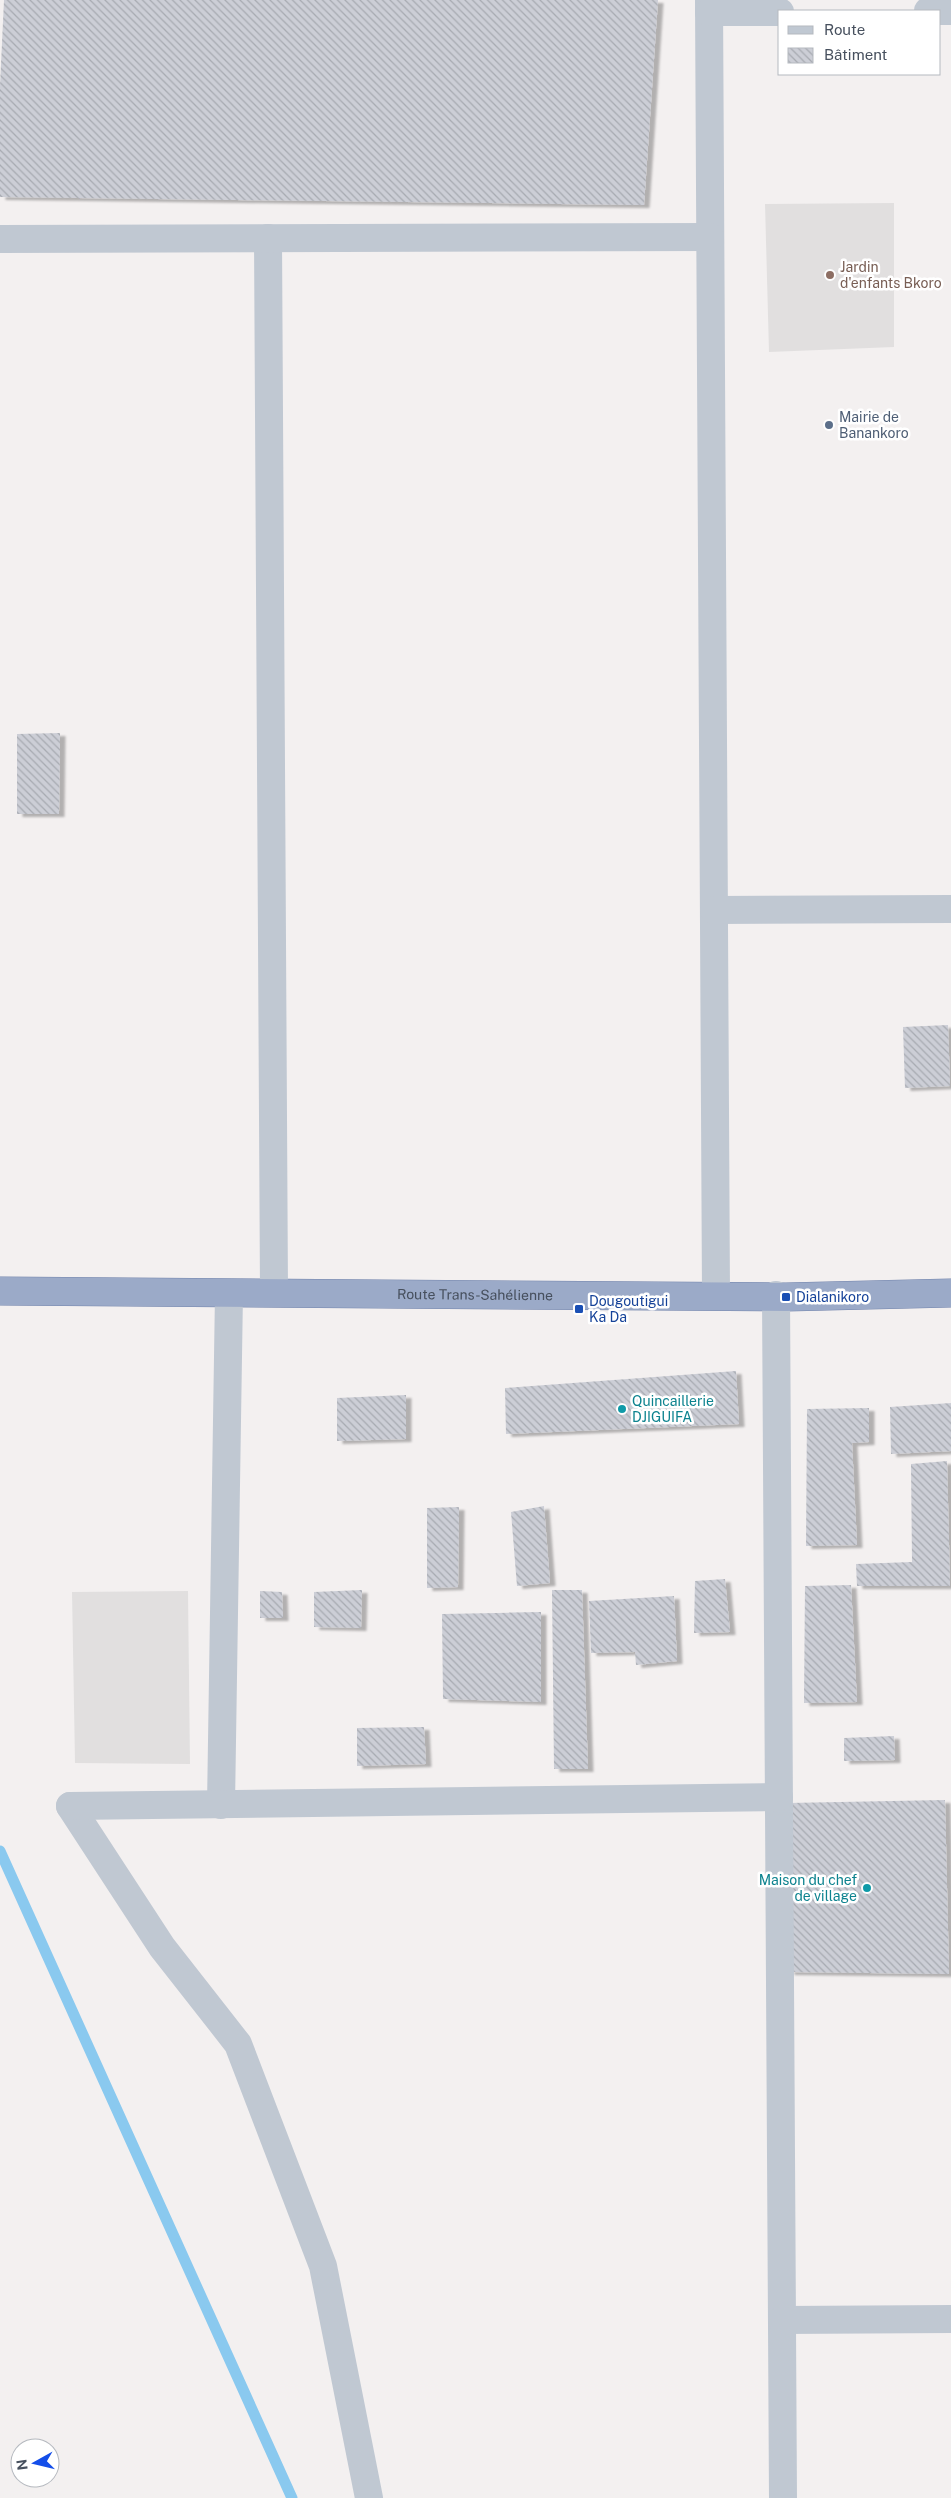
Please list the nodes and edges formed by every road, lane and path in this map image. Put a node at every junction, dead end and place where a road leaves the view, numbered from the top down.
1 (709, 6) edge
2 (778, 12) edge
3 (710, 237) junction
4 (268, 238) junction
5 (0, 239) edge
6 (714, 910) junction
7 (951, 910) edge
8 (0, 1291) edge
9 (228, 1293) junction
10 (274, 1293) junction
11 (951, 1293) edge
12 (716, 1295) junction
13 (776, 1296) junction
14 (779, 1797) junction
15 (221, 1805) junction
16 (951, 2319) edge
17 (782, 2320) junction
18 (369, 2498) edge
19 (783, 2498) edge

1 - 2 street
1 - 3 street
3 - 4 street
3 - 6 street
4 - 5 street
4 - 10 street
6 - 7 street
6 - 12 street
8 - 9 highway, Route Trans-Sahélienne
9 - 10 highway, Route Trans-Sahélienne
9 - 15 street
10 - 12 highway, Route Trans-Sahélienne
11 - 13 highway, Route Trans-Sahélienne
12 - 13 highway, Route Trans-Sahélienne
13 - 14 street
14 - 15 street
14 - 17 street
15 - 18 street
16 - 17 street
17 - 19 street

